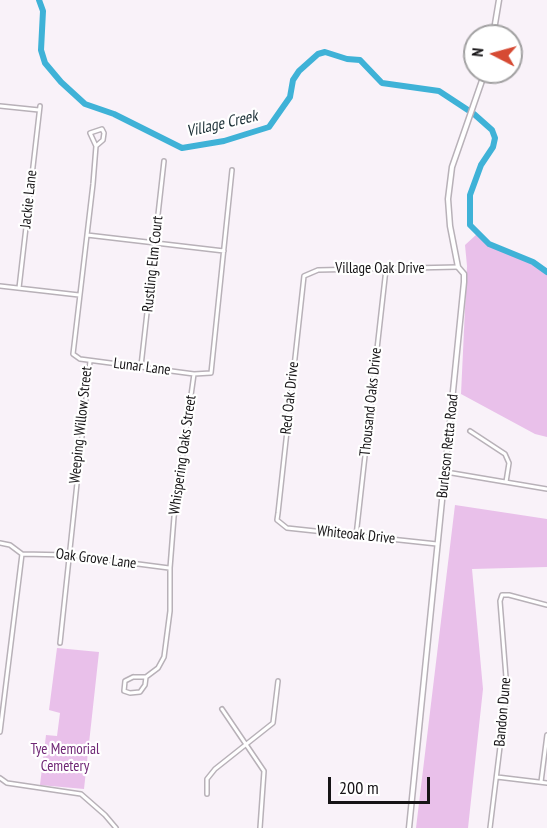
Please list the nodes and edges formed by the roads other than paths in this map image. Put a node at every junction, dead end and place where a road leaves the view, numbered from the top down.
1 (498, 0) edge
2 (495, 24) edge
3 (481, 84) edge
4 (0, 106) edge
5 (96, 146) junction
6 (164, 161) dead end
7 (232, 170) dead end
8 (87, 235) junction
9 (154, 243) junction
10 (224, 251) junction
11 (458, 267) junction
12 (386, 269) junction
13 (304, 276) joint
14 (0, 286) edge
15 (19, 288) junction
16 (79, 295) junction
17 (90, 361) junction
18 (141, 366) junction
19 (194, 374) junction
20 (470, 431) dead end
21 (446, 472) junction
22 (506, 482) junction
23 (547, 489) edge
24 (277, 520) joint
25 (356, 536) junction
26 (0, 543) edge
27 (438, 544) junction
28 (22, 554) junction
29 (69, 555) junction
30 (170, 568) junction
31 (547, 605) edge
32 (60, 643) dead end
33 (146, 677) junction
34 (278, 681) dead end
35 (222, 709) dead end
36 (0, 732) edge
37 (547, 735) edge
38 (248, 745) junction
39 (497, 777) junction
40 (0, 778) edge
41 (542, 782) junction
42 (547, 783) edge
43 (207, 794) dead end
44 (116, 828) edge
45 (260, 828) edge
46 (409, 828) edge
47 (490, 828) edge

1 - 2 street
3 - 11 street, Burleson Retta Road
4 - 15 street, Jackie Lane
5 - 5 street, Weeping Willow Street
5 - 8 street, Weeping Willow Street
6 - 9 street, Rustling Elm Court
7 - 10 street, Whispering Oaks Street
8 - 9 street
8 - 16 street, Weeping Willow Street
9 - 10 street
9 - 18 street, Rustling Elm Court
10 - 19 street, Whispering Oaks Street
11 - 12 street, Village Oak Drive
11 - 21 street, Burleson Retta Road
12 - 13 street, Village Oak Drive
12 - 25 street, Thousand Oaks Drive
13 - 24 street, Red Oak Drive
14 - 15 street
15 - 16 street
16 - 17 street, Weeping Willow Street
17 - 18 street, Lunar Lane
17 - 29 street, Weeping Willow Street
18 - 19 street, Lunar Lane
19 - 30 street, Whispering Oaks Street
20 - 22 street
21 - 22 street
21 - 27 street, Burleson Retta Road
22 - 23 street
24 - 25 street, Whiteoak Drive
25 - 27 street, Whiteoak Drive
26 - 28 street
27 - 46 street, Burleson Retta Road
28 - 29 street, Oak Grove Lane
28 - 36 street
29 - 30 street, Oak Grove Lane
29 - 32 street, Weeping Willow Street
30 - 33 street, Whispering Oaks Street
31 - 39 street, Bandon Dune
33 - 33 street, Whispering Oaks Street
34 - 38 street
35 - 38 street
37 - 41 street
38 - 43 street
38 - 45 street
39 - 41 street
39 - 47 street, Bandon Dune
40 - 44 street
41 - 42 street

